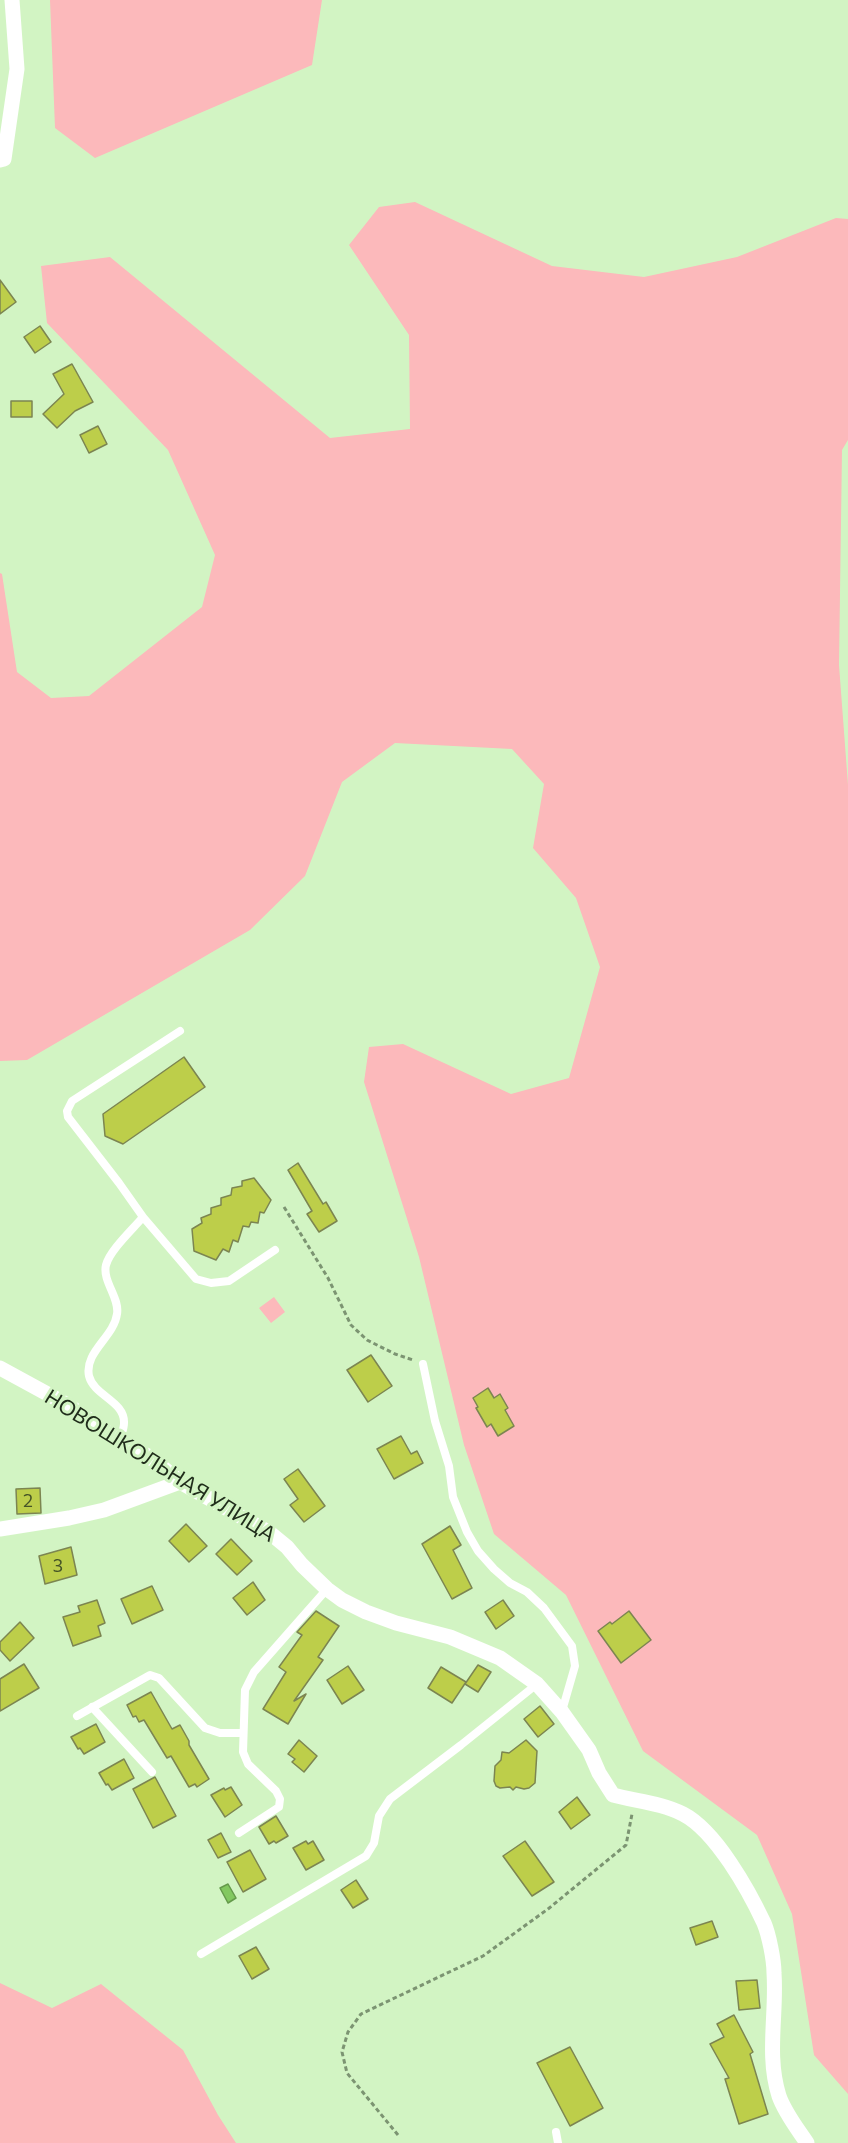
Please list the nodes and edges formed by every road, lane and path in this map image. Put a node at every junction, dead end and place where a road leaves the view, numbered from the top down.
1 (12, 0) edge
2 (0, 159) edge
3 (180, 1031) dead end
4 (284, 1208) dead end
5 (143, 1217) junction
6 (275, 1250) dead end
7 (423, 1364) joint
8 (0, 1368) edge
9 (120, 1441) junction
10 (180, 1482) junction
11 (0, 1529) edge
12 (327, 1589) junction
13 (537, 1684) junction
14 (92, 1707) junction
15 (562, 1712) junction
16 (77, 1716) dead end
17 (243, 1733) junction
18 (152, 1772) dead end
19 (634, 1800) junction
20 (239, 1833) dead end
21 (201, 1954) dead end
22 (556, 2132) dead end
23 (398, 2135) dead end
24 (558, 2143) edge
25 (807, 2143) edge

1 - 2 street
3 - 5 lane
4 - 7 path
5 - 6 lane
5 - 9 lane
7 - 15 lane
8 - 9 street, НОВОШКОЛЬНАЯ УЛИЦА
9 - 10 street, НОВОШКОЛЬНАЯ УЛИЦА
10 - 11 street
10 - 12 street, НОВОШКОЛЬНАЯ УЛИЦА
12 - 13 street, НОВОШКОЛЬНАЯ УЛИЦА
12 - 17 lane
13 - 15 street, НОВОШКОЛЬНАЯ УЛИЦА
13 - 21 lane
14 - 16 lane
14 - 17 lane
14 - 18 lane
15 - 19 street, НОВОШКОЛЬНАЯ УЛИЦА
17 - 20 lane
19 - 23 path
19 - 25 street, НОВОШКОЛЬНАЯ УЛИЦА
22 - 24 lane

